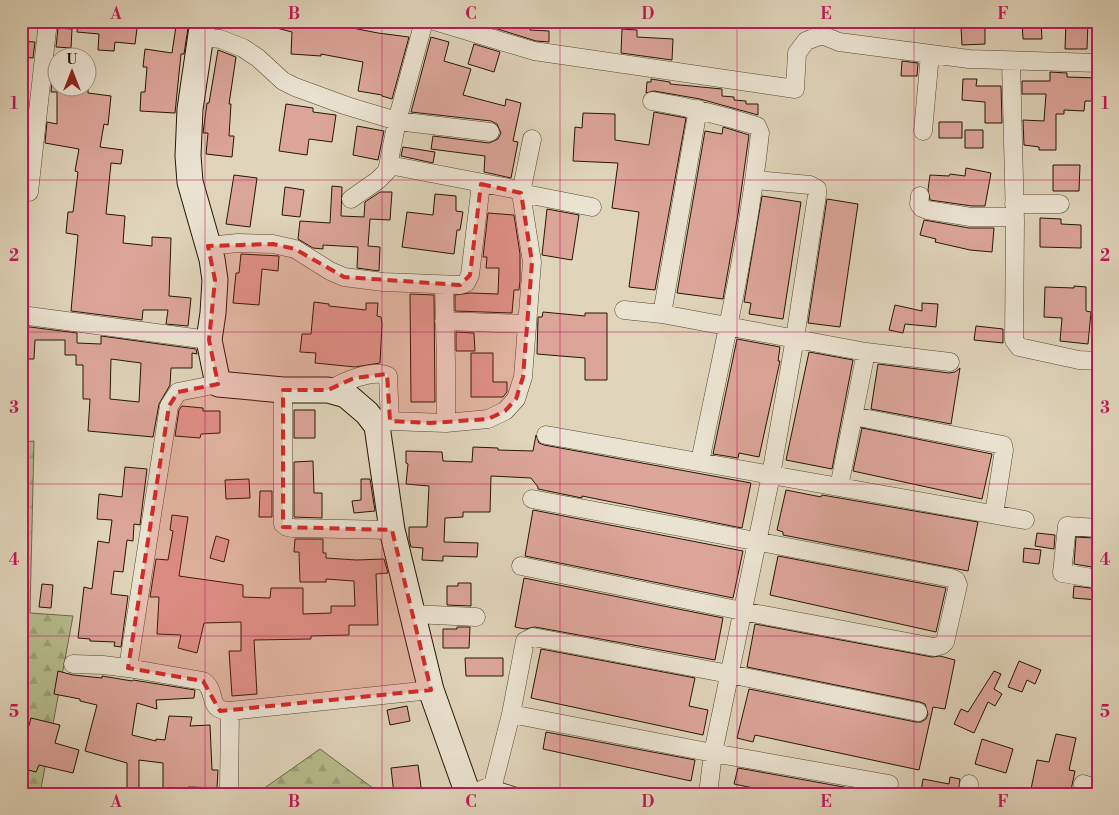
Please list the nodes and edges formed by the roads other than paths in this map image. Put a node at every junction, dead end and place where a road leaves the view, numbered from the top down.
1 (48, 21) edge
2 (424, 21) edge
3 (434, 21) edge
4 (454, 24) edge
5 (820, 28) edge
6 (202, 29) edge
7 (930, 54) junction
8 (1011, 61) junction
9 (1098, 63) edge
10 (652, 101) dead end
11 (698, 109) junction
12 (397, 121) junction
13 (923, 131) dead end
14 (490, 132) dead end
15 (532, 139) dead end
16 (388, 165) junction
17 (755, 180) junction
18 (481, 184) junction
19 (29, 192) dead end
20 (522, 193) junction
21 (920, 196) dead end
22 (351, 199) dead end
23 (1060, 204) dead end
24 (592, 207) dead end
25 (1014, 211) junction
26 (208, 246) junction
27 (444, 286) junction
28 (624, 310) dead end
29 (662, 314) junction
30 (21, 315) edge
31 (444, 320) junction
32 (526, 324) junction
33 (728, 328) junction
34 (795, 338) junction
35 (209, 340) junction
36 (866, 352) junction
37 (950, 362) dead end
38 (1098, 362) edge
39 (218, 384) junction
40 (283, 390) junction
41 (328, 390) junction
42 (853, 416) junction
43 (383, 423) junction
44 (446, 423) junction
45 (546, 435) dead end
46 (700, 462) junction
47 (770, 475) junction
48 (839, 487) junction
49 (532, 499) dead end
50 (994, 514) junction
51 (1025, 520) dead end
52 (1098, 528) edge
53 (392, 530) junction
54 (757, 542) junction
55 (522, 566) dead end
56 (1098, 579) edge
57 (742, 611) junction
58 (413, 614) junction
59 (476, 617) dead end
60 (73, 664) dead end
61 (128, 668) junction
62 (730, 674) junction
63 (431, 690) junction
64 (230, 711) junction
65 (918, 712) dead end
66 (511, 714) junction
67 (713, 752) junction
68 (889, 784) dead end
69 (493, 785) junction
70 (228, 790) dead end
71 (469, 794) edge
72 (521, 794) edge
73 (708, 794) edge

1 - 19 street
2 - 12 street
3 - 4 street
4 - 5 street
5 - 7 street
6 - 12 street
6 - 26 street
7 - 8 street
7 - 13 street
8 - 9 street
8 - 25 street
10 - 11 street
11 - 17 street
11 - 29 street
12 - 14 street
12 - 16 street
15 - 20 street
16 - 18 street
16 - 22 street
17 - 33 street
17 - 34 street
18 - 20 street
18 - 27 street
20 - 24 street
20 - 32 street
21 - 25 street
23 - 25 street
25 - 38 street
26 - 27 street
26 - 35 street
27 - 31 street
28 - 29 street
29 - 33 street
30 - 35 street
31 - 32 street
31 - 44 street
32 - 44 street
33 - 34 street
33 - 46 street
34 - 36 street
34 - 47 street
35 - 39 street
36 - 37 street
36 - 42 street
39 - 40 street
39 - 61 street
40 - 41 street
40 - 53 street
41 - 43 street
41 - 43 street
42 - 48 street
42 - 50 street
43 - 44 street
43 - 53 street
45 - 46 street
46 - 47 street
47 - 48 street
47 - 54 street
48 - 50 street
49 - 54 street
50 - 51 street
52 - 56 street
53 - 58 street
54 - 57 street
54 - 57 street
55 - 57 street
57 - 62 street
58 - 59 street
58 - 63 street
60 - 61 street
61 - 64 street
62 - 65 street
62 - 66 street
62 - 67 street
63 - 64 street
63 - 71 street
64 - 70 street
66 - 67 street
66 - 69 street
67 - 68 street
67 - 73 street
69 - 71 street
69 - 72 lane

